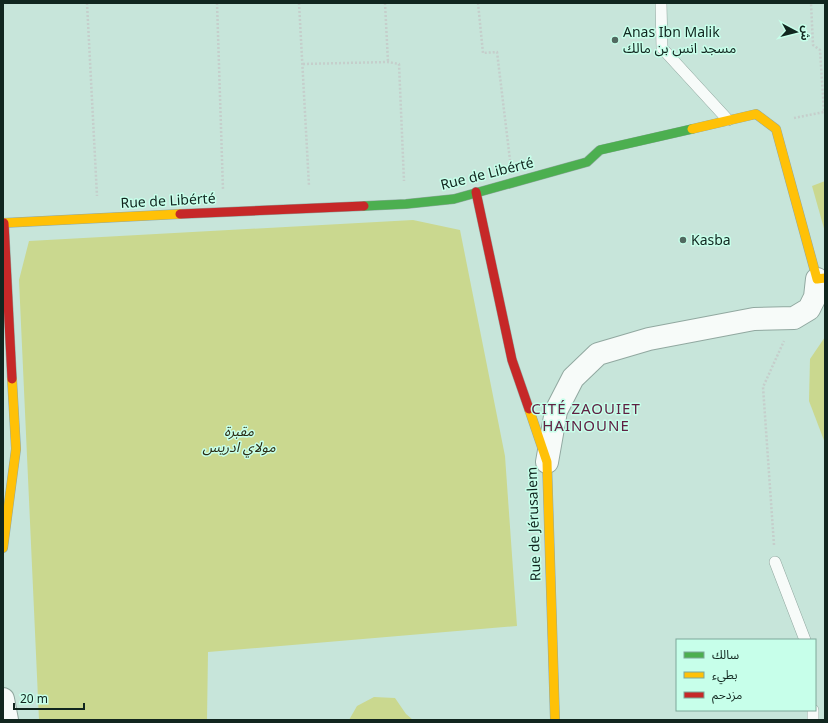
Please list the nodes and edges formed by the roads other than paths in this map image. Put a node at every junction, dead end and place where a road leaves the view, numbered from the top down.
1 (661, 3) edge
2 (728, 120) junction
3 (476, 192) junction
4 (3, 223) edge
5 (821, 279) edge
6 (547, 462) junction
7 (3, 548) edge
8 (775, 562) road end
9 (805, 639) edge
10 (3, 699) edge
11 (7, 720) edge
12 (555, 720) edge

1 - 2 lane
2 - 3 street, Rue de Libérté
2 - 5 street, Rue de Libérté
3 - 4 street, Rue de Libérté
3 - 6 street, Rue de Jérusalem
4 - 7 street
5 - 6 street
6 - 12 street, Rue de Jérusalem
8 - 9 lane
10 - 11 street

